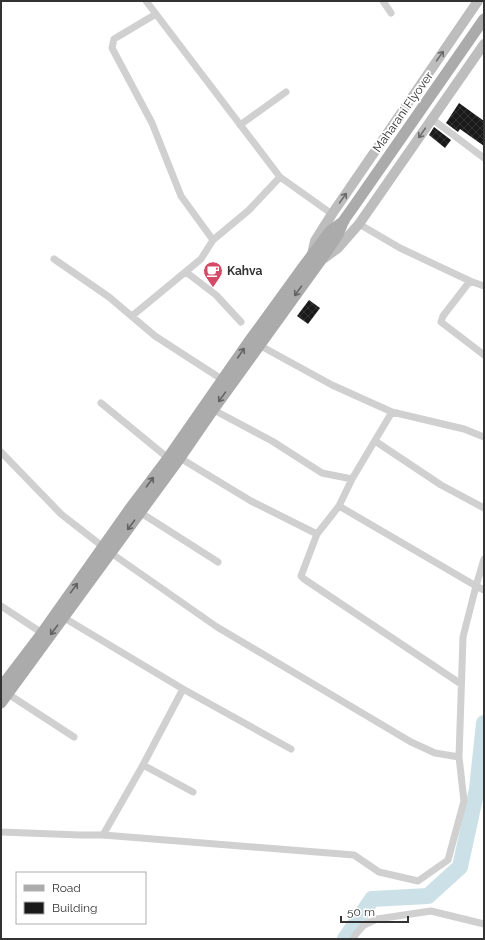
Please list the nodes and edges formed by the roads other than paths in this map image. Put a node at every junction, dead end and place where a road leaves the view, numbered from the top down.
1 (146, 1) edge
2 (383, 1) edge
3 (478, 1) edge
4 (391, 13) dead end
5 (156, 14) junction
6 (484, 19) edge
7 (484, 44) edge
8 (286, 92) dead end
9 (432, 119) junction
10 (240, 125) junction
11 (484, 158) edge
12 (280, 177) junction
13 (332, 214) junction
14 (359, 224) junction
15 (213, 240) junction
16 (316, 258) junction
17 (54, 259) dead end
18 (186, 272) junction
19 (470, 281) junction
20 (484, 286) edge
21 (132, 316) junction
22 (241, 322) dead end
23 (259, 345) junction
24 (484, 354) edge
25 (223, 380) junction
26 (101, 403) dead end
27 (209, 408) junction
28 (392, 412) junction
29 (484, 437) edge
30 (375, 441) junction
31 (1, 452) edge
32 (168, 458) junction
33 (180, 458) junction
34 (352, 479) junction
35 (339, 506) junction
36 (484, 508) edge
37 (136, 510) junction
38 (317, 534) junction
39 (107, 550) junction
40 (484, 559) edge
41 (218, 562) dead end
42 (476, 586) junction
43 (484, 590) edge
44 (1, 606) edge
45 (60, 615) junction
46 (42, 633) junction
47 (461, 684) junction
48 (183, 690) junction
49 (3, 693) edge
50 (74, 737) dead end
51 (291, 749) dead end
52 (459, 757) junction
53 (143, 765) junction
54 (193, 792) dead end
55 (1, 832) edge
56 (103, 835) junction
57 (484, 924) edge
58 (353, 939) edge

1 - 5 street
2 - 4 street
13 -> 3 street
5 - 10 street
5 - 15 street
6 - 16 main road, Maharani Flyover
7 - 9 street
8 - 10 street
9 - 11 street
9 -> 14 street
10 - 12 street
12 - 13 street
12 - 15 street
13 - 16 street
14 - 16 street
14 - 19 street
15 - 18 street
16 -> 23 main road
25 -> 16 main road
17 - 21 street
18 - 21 street
18 - 22 street
19 - 20 street
19 - 24 street
21 - 25 street
23 -> 27 main road
23 - 28 street
25 - 27 main road
26 - 32 street
27 - 32 main road
27 - 33 main road
27 - 34 street
28 - 29 street
28 - 30 street
30 - 34 street
30 - 36 street
31 - 39 street
37 -> 32 main road
33 - 37 main road
33 - 38 street
34 - 35 street
35 - 38 street
35 - 42 street
37 - 39 main road
37 - 41 street
38 - 47 street
39 - 45 main road
39 - 52 street
40 - 42 street
42 - 43 street
42 - 47 street
44 - 46 street
45 - 46 main road
45 - 48 street
45 -> 49 main road
46 - 49 main road
47 - 52 street
48 - 51 street
48 - 53 street
49 - 50 street
52 - 56 street
53 - 54 street
53 - 56 street
55 - 56 street
57 - 58 street

